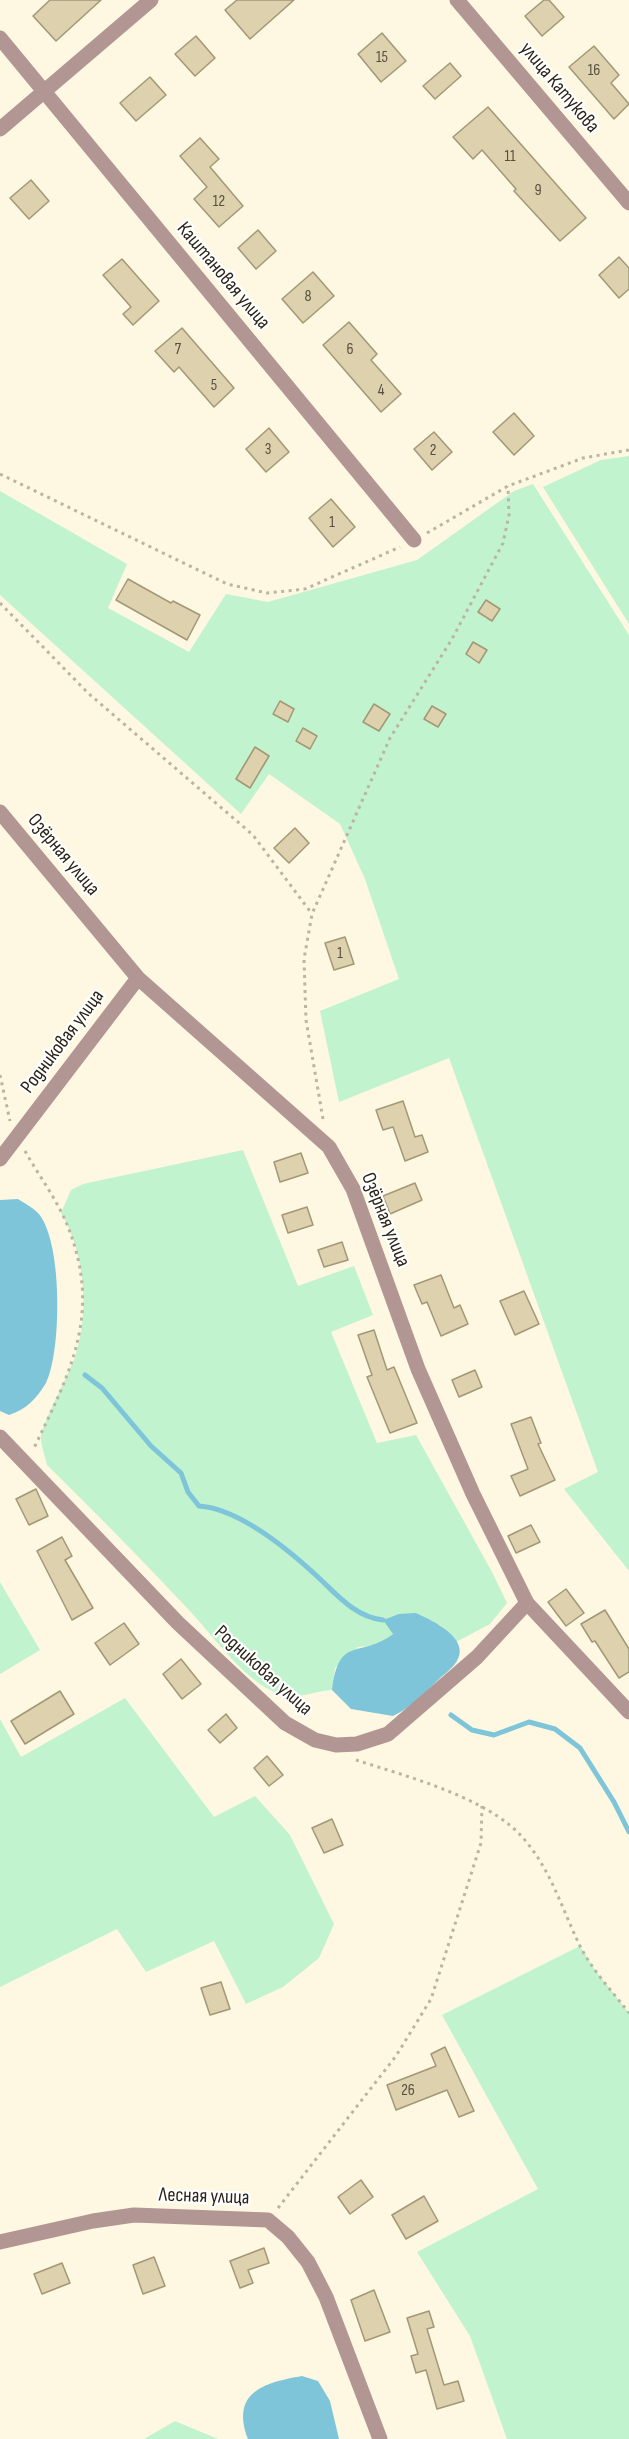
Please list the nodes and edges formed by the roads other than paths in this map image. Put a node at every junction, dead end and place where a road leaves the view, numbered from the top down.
1 (151, 0) edge
2 (457, 0) edge
3 (0, 38) edge
4 (44, 91) junction
5 (0, 129) edge
6 (629, 203) edge
7 (414, 540) road end
8 (0, 812) edge
9 (138, 978) junction
10 (0, 1159) edge
11 (0, 1437) edge
12 (527, 1603) junction
13 (629, 1712) edge
14 (0, 2242) edge
15 (380, 2439) edge

1 - 4 street
2 - 6 street, улица Катукова
3 - 4 street, Каштановая улица
4 - 5 street
4 - 7 street, Каштановая улица
8 - 9 street, Озёрная улица
9 - 10 street, Родниковая улица
9 - 12 street, Озёрная улица
11 - 12 street, Родниковая улица
12 - 13 street, Озёрная улица
14 - 15 street, Лесная улица

